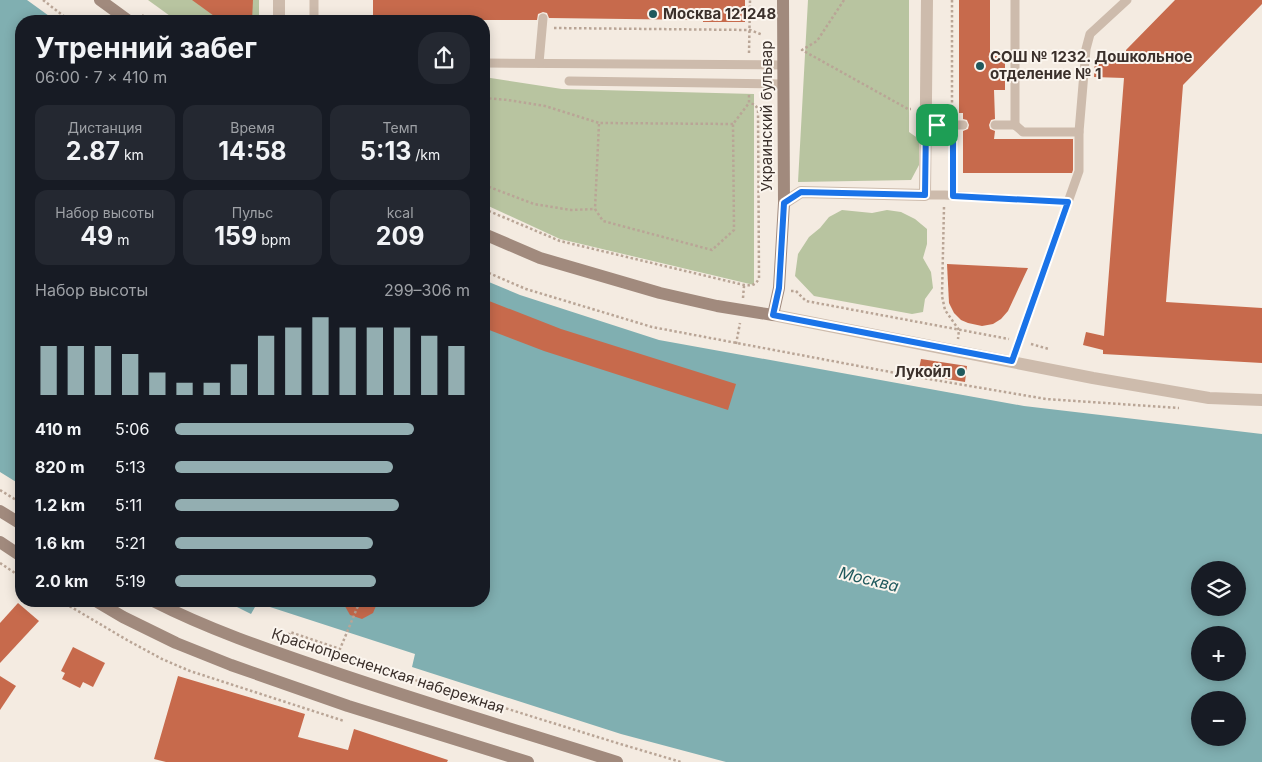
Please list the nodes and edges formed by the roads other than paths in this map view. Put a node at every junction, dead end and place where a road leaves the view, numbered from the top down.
1 (100, 0) edge
2 (279, 0) edge
3 (314, 0) edge
4 (783, 0) edge
5 (927, 0) edge
6 (1015, 0) edge
7 (1127, 0) edge
8 (121, 15) edge
9 (279, 15) edge
10 (314, 15) edge
11 (543, 18) dead end
12 (490, 63) edge
13 (539, 63) junction
14 (783, 65) junction
15 (569, 81) dead end
16 (783, 84) junction
17 (926, 125) junction
18 (963, 125) dead end
19 (995, 125) dead end
20 (1015, 125) junction
21 (1079, 132) junction
22 (925, 195) junction
23 (1068, 202) junction
24 (784, 203) junction
25 (490, 237) edge
26 (773, 315) junction
27 (1012, 361) junction
28 (1262, 400) edge
29 (0, 510) edge
30 (15, 520) edge
31 (0, 542) edge
32 (15, 552) edge
33 (107, 607) edge
34 (165, 607) edge
35 (528, 762) edge
36 (616, 762) edge

1 - 8 main road
2 - 9 street
3 - 10 lane
4 - 14 main road, Украинский бульвар
5 - 17 street
6 - 20 lane
7 - 21 lane
11 - 13 lane
12 - 13 lane
13 - 14 lane
14 - 16 main road, Украинский бульвар
15 - 16 lane
16 - 24 main road, Украинский бульвар
17 - 18 lane
17 - 22 street
19 - 20 lane
20 - 21 lane
21 - 23 lane
22 - 23 lane
22 - 24 street, Украинский бульвар
23 - 27 lane
24 - 26 main road, Украинский бульвар
25 - 26 main road
26 - 27 street
27 - 28 street
29 - 30 main road
31 - 32 main road
33 - 35 main road
34 - 36 main road, Краснопресненская набережная

